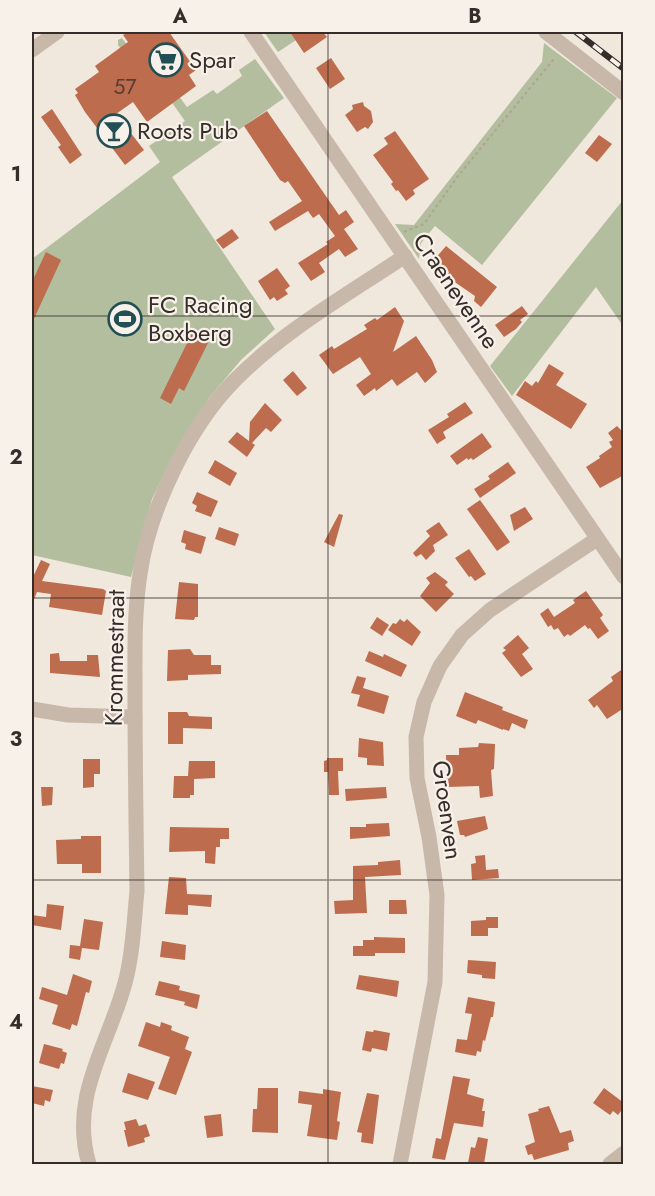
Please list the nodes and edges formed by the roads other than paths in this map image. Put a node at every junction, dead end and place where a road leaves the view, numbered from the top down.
1 (57, 32) edge
2 (251, 32) edge
3 (546, 32) edge
4 (32, 50) edge
5 (624, 93) edge
6 (405, 256) junction
7 (597, 539) junction
8 (624, 577) edge
9 (32, 709) edge
10 (135, 717) junction
11 (624, 1154) edge
12 (89, 1164) edge
13 (400, 1164) edge
14 (610, 1164) edge

1 - 4 street
2 - 6 street, Craenevenne
3 - 5 street
6 - 7 street, Craenevenne
6 - 10 street, Krommestraat
7 - 8 street, Craenevenne
7 - 13 street, Groenven
9 - 10 street
10 - 12 street, Krommestraat
11 - 14 street

